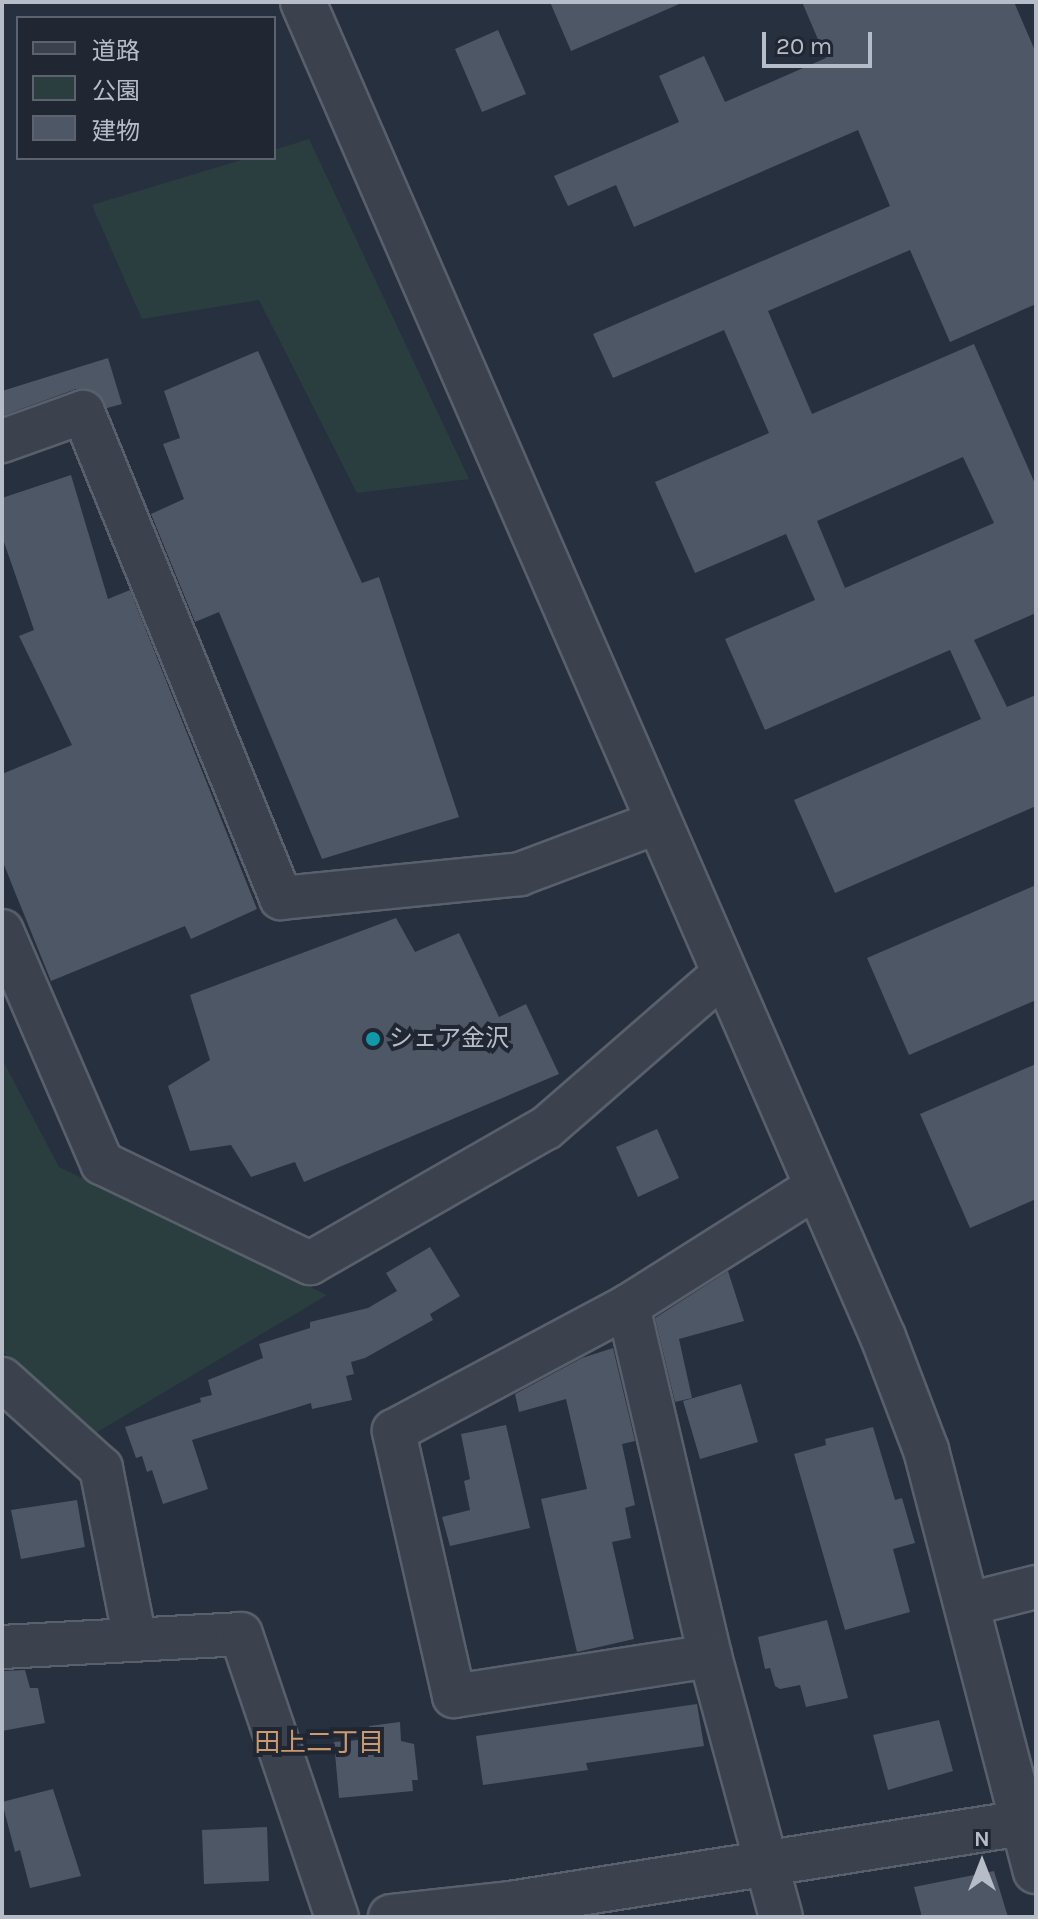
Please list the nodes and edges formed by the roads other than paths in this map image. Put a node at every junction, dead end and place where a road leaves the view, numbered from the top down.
1 (303, 2) edge
2 (2, 441) edge
3 (658, 822) junction
4 (2, 931) edge
5 (724, 973) junction
6 (816, 1187) junction
7 (628, 1306) junction
8 (2, 1379) edge
9 (1036, 1587) edge
10 (969, 1604) junction
11 (135, 1640) junction
12 (2, 1647) edge
13 (710, 1656) junction
14 (1022, 1823) junction
15 (767, 1864) junction
16 (1036, 1871) edge
17 (337, 1917) edge
18 (391, 1917) edge
19 (781, 1917) edge

1 - 3 street
2 - 3 street
3 - 5 street
4 - 5 street
5 - 6 street
6 - 7 street
6 - 10 street
7 - 13 street
7 - 13 street
8 - 11 street
9 - 10 street
10 - 14 street
11 - 12 street
11 - 17 street
13 - 15 street
14 - 15 street
14 - 16 street
15 - 18 street
15 - 19 street

